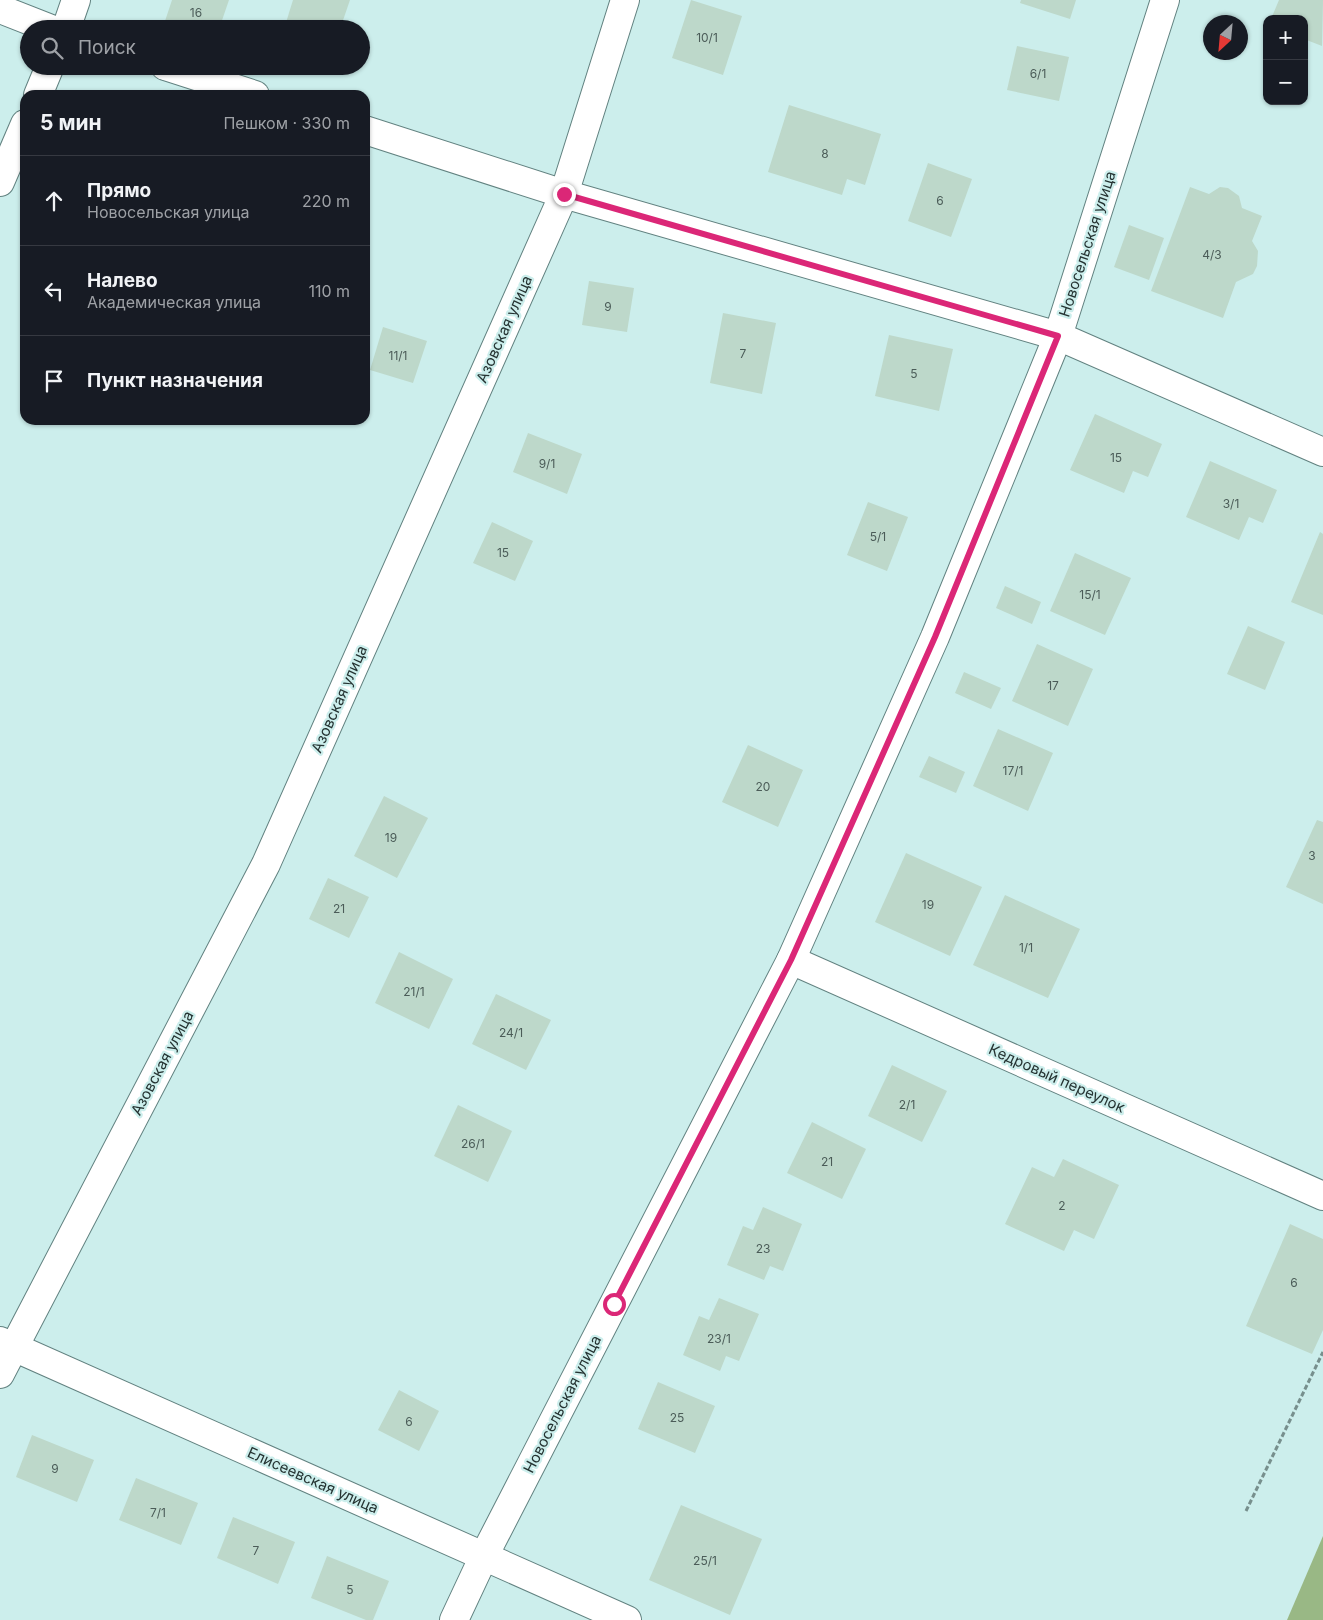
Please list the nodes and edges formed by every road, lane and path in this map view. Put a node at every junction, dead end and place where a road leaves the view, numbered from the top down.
1 (76, 0) edge
2 (625, 0) edge
3 (1165, 0) edge
4 (0, 9) edge
5 (28, 20) edge
6 (69, 20) edge
7 (46, 75) edge
8 (193, 75) edge
9 (40, 90) edge
10 (239, 90) edge
11 (370, 132) edge
12 (20, 136) edge
13 (0, 182) edge
14 (564, 194) junction
15 (1058, 336) junction
16 (1323, 452) edge
17 (791, 960) junction
18 (1323, 1196) edge
19 (7, 1344) edge
20 (1323, 1352) edge
21 (0, 1374) edge
22 (1246, 1511) dead end
23 (484, 1556) junction
24 (454, 1620) edge
25 (627, 1620) edge

1 - 6 street
2 - 14 street, Азовская улица
3 - 15 street, Новосельская улица
4 - 5 street
7 - 9 street
8 - 10 street
11 - 14 street
12 - 13 street
14 - 15 street
14 - 19 street, Азовская улица
15 - 16 street
15 - 17 street, Новосельская улица
17 - 18 street, Кедровый переулок
17 - 23 street, Новосельская улица
19 - 21 street, Азовская улица
19 - 23 street, Елисеевская улица
20 - 22 path
23 - 24 street, Новосельская улица
23 - 25 street, Елисеевская улица

